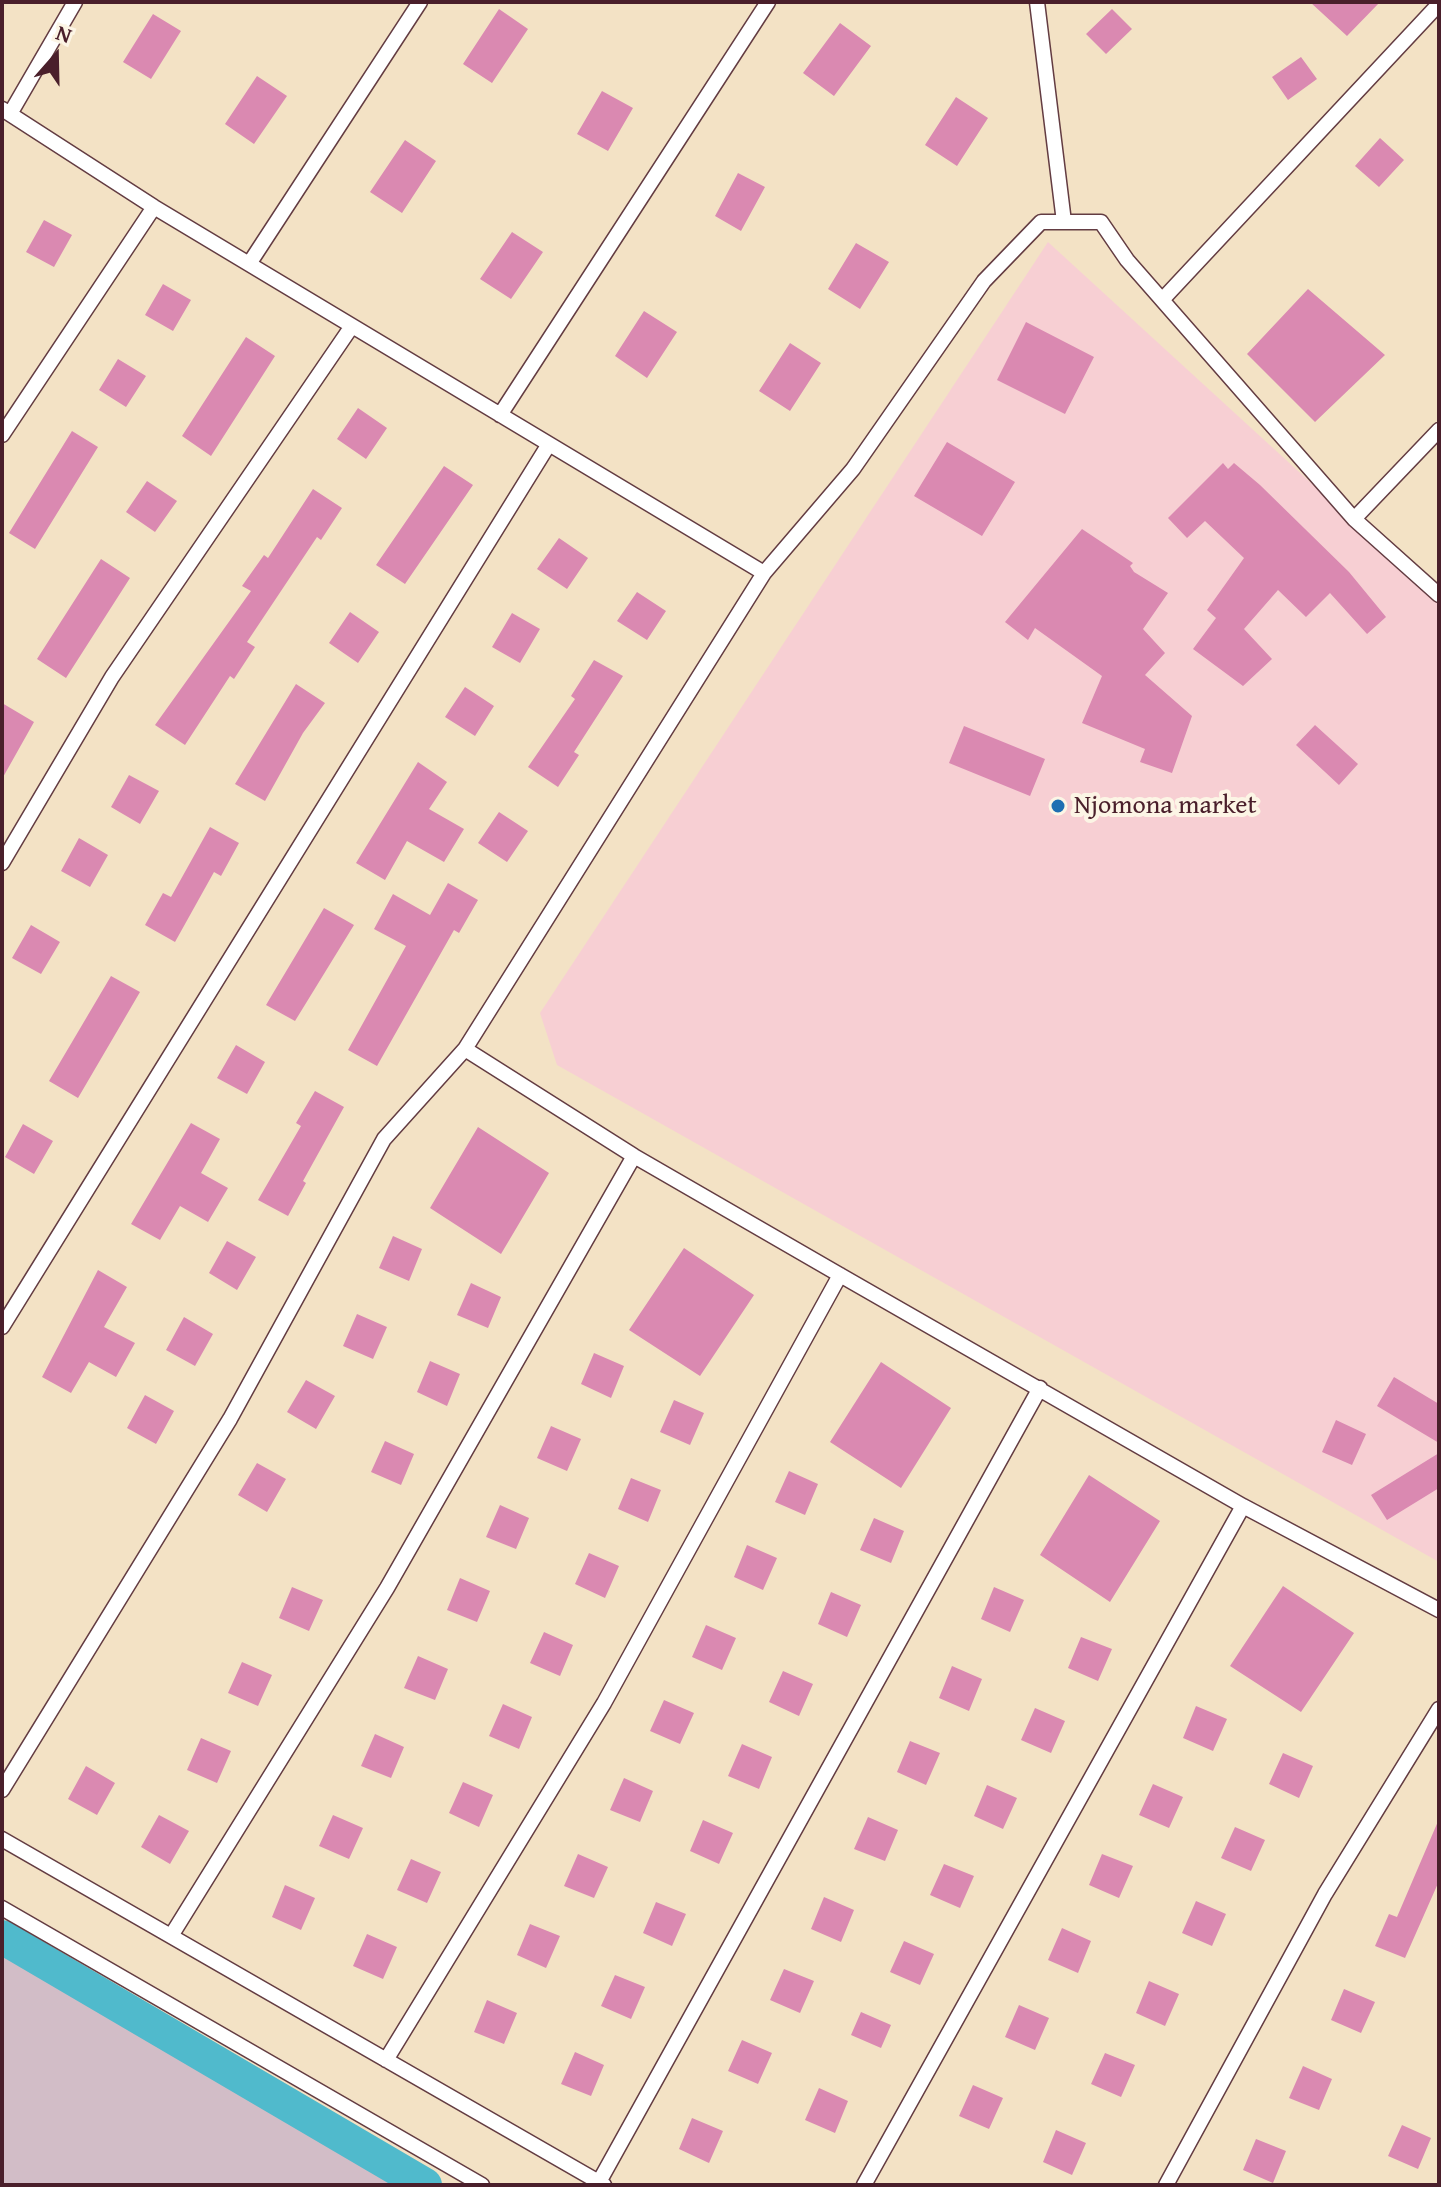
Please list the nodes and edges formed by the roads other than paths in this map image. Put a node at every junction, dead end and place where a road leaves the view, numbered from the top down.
1 (75, 2) edge
2 (420, 2) edge
3 (768, 2) edge
4 (1037, 2) edge
5 (1439, 4) edge
6 (6, 112) edge
7 (154, 207) junction
8 (1064, 222) junction
9 (249, 264) junction
10 (1163, 299) junction
11 (352, 326) junction
12 (500, 415) junction
13 (1439, 430) edge
14 (2, 435) edge
15 (549, 444) junction
16 (1354, 519) junction
17 (764, 573) junction
18 (1439, 595) edge
19 (2, 863) edge
20 (465, 1049) junction
21 (634, 1156) junction
22 (840, 1275) junction
23 (2, 1327) edge
24 (1040, 1388) junction
25 (1243, 1506) junction
26 (1439, 1610) edge
27 (1439, 1709) edge
28 (2, 1790) edge
29 (2, 1839) edge
30 (2, 1908) edge
31 (171, 1936) junction
32 (386, 2060) junction
33 (602, 2183) edge
34 (482, 2185) edge
35 (864, 2185) edge
36 (1166, 2185) edge

1 - 6 lane
2 - 9 lane
3 - 12 lane
4 - 8 lane
5 - 10 lane
6 - 7 lane
7 - 9 lane
7 - 14 lane
8 - 10 lane
8 - 17 lane
9 - 11 lane
10 - 16 lane
11 - 12 lane
11 - 19 lane
12 - 15 lane
13 - 16 lane
15 - 17 lane
15 - 23 lane
16 - 18 lane
17 - 20 lane
20 - 21 lane
20 - 28 lane
21 - 22 lane
21 - 31 lane
22 - 24 lane
22 - 32 lane
24 - 25 lane
24 - 33 lane
25 - 26 lane
25 - 35 lane
27 - 36 lane
29 - 31 lane
30 - 34 lane
31 - 32 lane
32 - 33 lane

